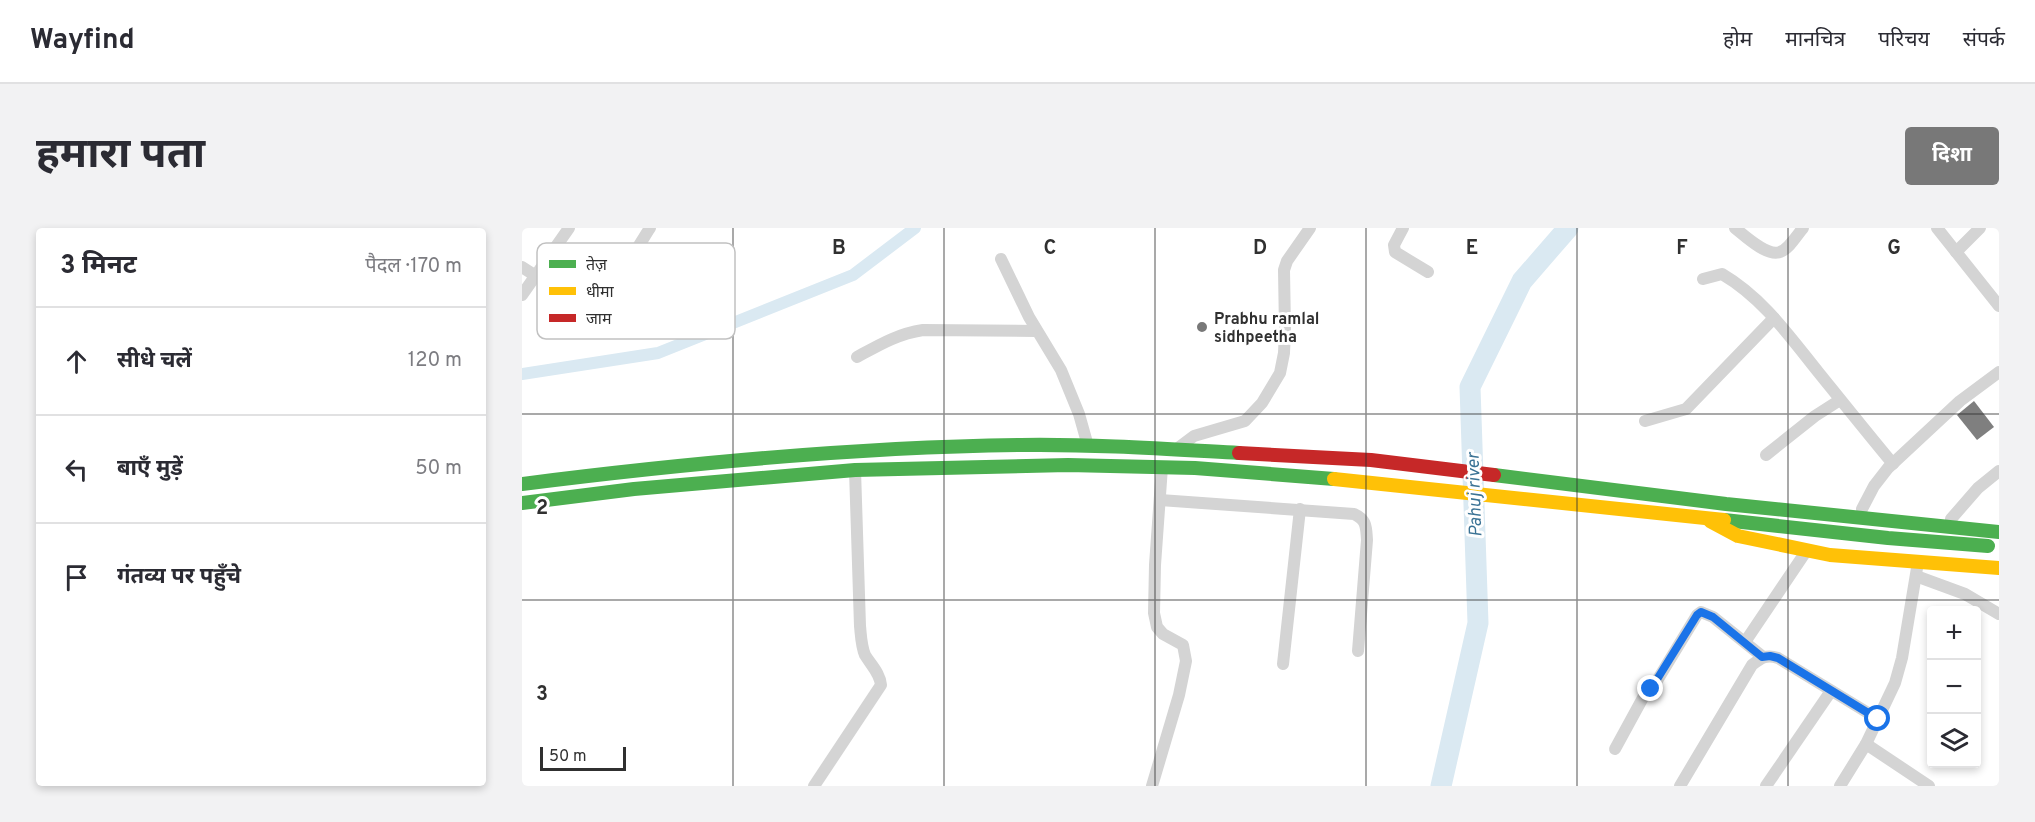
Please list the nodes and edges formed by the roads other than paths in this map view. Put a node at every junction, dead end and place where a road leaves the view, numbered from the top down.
1 (569, 228) edge
2 (650, 228) edge
3 (1310, 228) edge
4 (1404, 228) edge
5 (1735, 228) edge
6 (1803, 228) edge
7 (1936, 228) edge
8 (1980, 228) edge
9 (558, 243) edge
10 (640, 243) edge
11 (1956, 252) junction
12 (1000, 259) dead end
13 (522, 267) edge
14 (1428, 272) dead end
15 (537, 273) edge
16 (535, 276) junction
17 (1703, 279) dead end
18 (522, 295) edge
19 (1999, 306) edge
20 (1774, 318) junction
21 (1036, 331) junction
22 (857, 357) dead end
23 (1999, 372) edge
24 (1840, 400) junction
25 (1644, 421) dead end
26 (1088, 446) junction
27 (1177, 449) junction
28 (1766, 455) dead end
29 (1893, 464) junction
30 (1162, 467) junction
31 (855, 470) junction
32 (1999, 471) edge
33 (522, 484) edge
34 (1160, 500) junction
35 (522, 503) edge
36 (1726, 504) junction
37 (1758, 507) junction
38 (1300, 509) junction
39 (1862, 509) junction
40 (1705, 519) junction
41 (1951, 519) junction
42 (1755, 524) junction
43 (1999, 524) edge
44 (1999, 532) edge
45 (1999, 546) edge
46 (1807, 550) junction
47 (1999, 568) edge
48 (1917, 569) junction
49 (1999, 614) edge
50 (1745, 642) junction
51 (1358, 651) dead end
52 (1762, 657) junction
53 (1283, 664) dead end
54 (1831, 691) junction
55 (1878, 719) junction
56 (1866, 744) junction
57 (1615, 748) dead end
58 (814, 786) edge
59 (1152, 786) edge
60 (1680, 786) edge
61 (1766, 786) edge
62 (1840, 786) edge
63 (1929, 786) edge

1 - 9 street
2 - 10 street
3 - 27 street
4 - 14 street
5 - 6 street
7 - 11 street
8 - 11 street
11 - 19 street
12 - 21 street
13 - 16 street
15 - 16 street
16 - 18 street
17 - 20 street
20 - 24 street
20 - 25 street
21 - 22 street
21 - 26 street
23 - 29 street
24 - 28 street
24 - 29 street
26 - 27 main road
26 - 33 main road
27 - 36 main road
29 - 39 street
30 - 31 main road
30 - 34 street
30 - 40 main road
31 - 35 main road
31 - 58 street
32 - 41 street
34 - 38 street
34 - 59 street
36 - 37 main road
36 - 39 main road
37 - 42 main road
37 - 44 main road
38 - 51 street
38 - 53 street
39 - 41 main road
40 - 42 main road
40 - 46 main road
41 - 43 main road
42 - 45 main road
46 - 48 main road
46 - 50 street
47 - 48 main road
48 - 49 street
48 - 55 street
50 - 52 street
50 - 57 street
52 - 54 street
52 - 60 street
54 - 55 street
54 - 61 street
55 - 56 street
56 - 62 street
56 - 63 street

